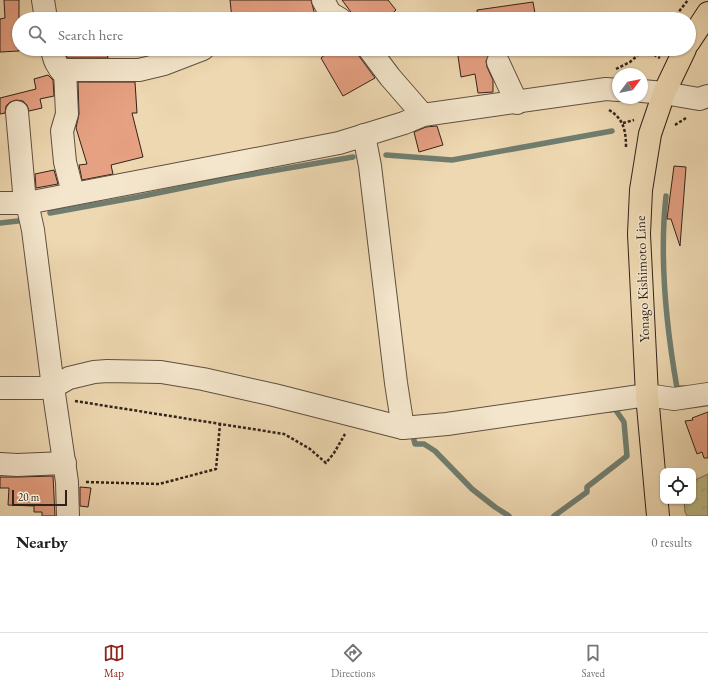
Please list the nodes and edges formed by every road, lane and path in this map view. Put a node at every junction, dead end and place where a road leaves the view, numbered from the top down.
1 (43, 0) edge
2 (688, 0) edge
3 (45, 12) edge
4 (679, 12) edge
5 (708, 13) edge
6 (696, 31) edge
7 (54, 56) edge
8 (185, 56) edge
9 (374, 56) edge
10 (637, 56) edge
11 (657, 56) edge
12 (682, 56) edge
13 (665, 61) dead end
14 (498, 62) dead end
15 (622, 68) edge
16 (65, 75) junction
17 (612, 84) edge
18 (648, 92) edge
19 (664, 93) junction
20 (708, 96) edge
21 (517, 103) junction
22 (18, 112) dead end
23 (423, 115) junction
24 (690, 115) dead end
25 (637, 120) dead end
26 (623, 123) dead end
27 (673, 127) dead end
28 (364, 135) junction
29 (73, 193) junction
30 (0, 203) edge
31 (26, 203) junction
32 (0, 388) edge
33 (54, 393) junction
34 (708, 394) edge
35 (648, 395) junction
36 (355, 415) junction
37 (220, 424) junction
38 (403, 428) junction
39 (0, 464) edge
40 (66, 473) junction
41 (68, 516) edge
42 (658, 516) edge

1 - 3 street
2 - 4 path
5 - 6 main road
7 - 16 street
8 - 16 street
9 - 23 street
10 - 15 path
11 - 13 path
12 - 19 main road, Yonago Kishimoto Line
14 - 21 street
16 - 29 street
17 - 21 street
18 - 19 street
19 - 20 street
19 - 35 main road, Yonago Kishimoto Line
21 - 23 street
22 - 31 street
23 - 28 street
24 - 27 path
25 - 26 path
28 - 29 street
28 - 38 street
29 - 31 street
30 - 31 street
31 - 33 street
32 - 33 street
33 - 36 street
33 - 37 path
33 - 40 street
34 - 35 street
35 - 38 street
35 - 42 main road, Yonago Kishimoto Line
36 - 37 path
36 - 38 street
37 - 40 path
39 - 40 street
40 - 41 street

